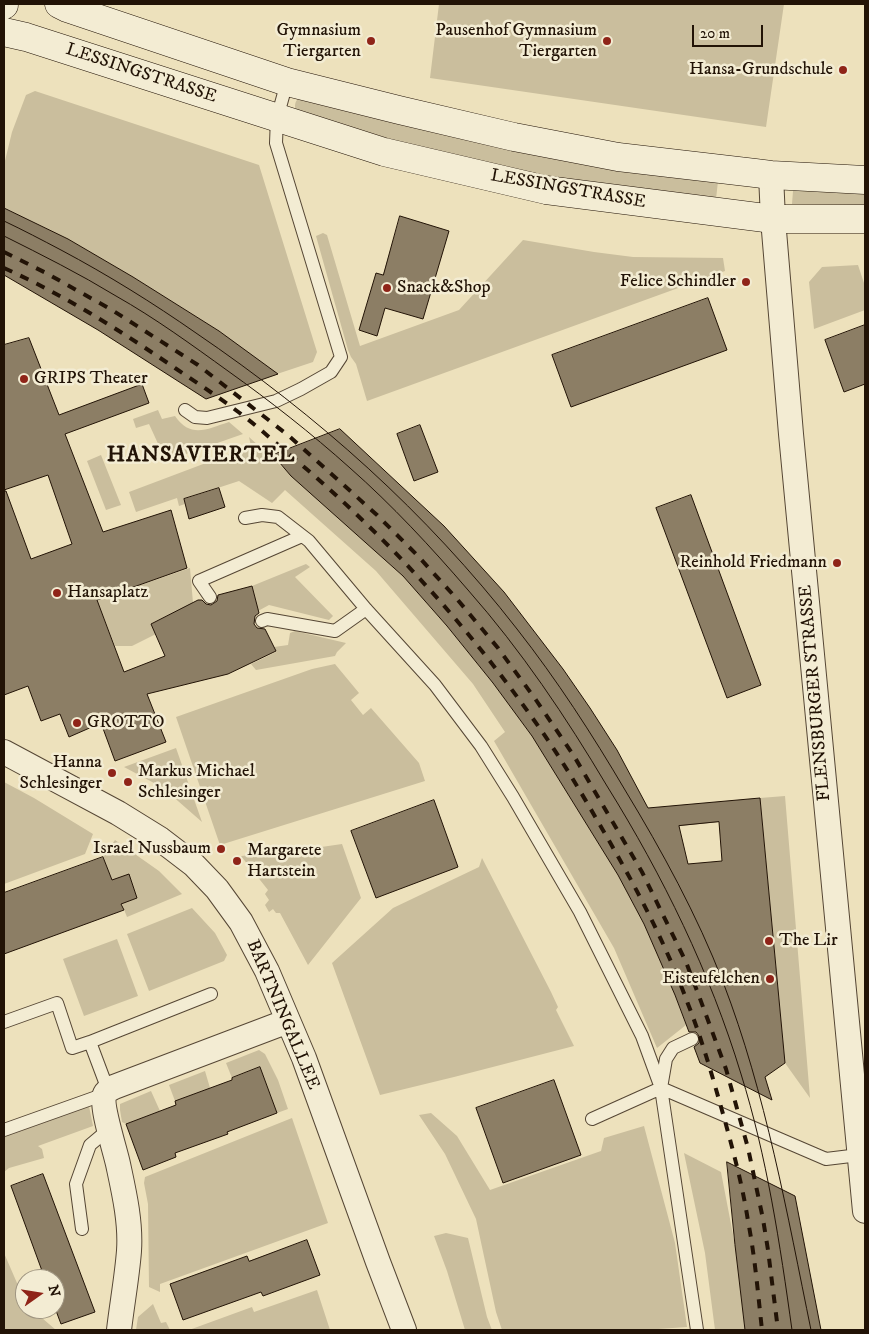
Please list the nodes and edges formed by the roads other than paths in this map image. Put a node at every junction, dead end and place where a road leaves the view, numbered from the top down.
1 (59, 4) edge
2 (4, 32) edge
3 (287, 82) junction
4 (277, 118) junction
5 (771, 175) junction
6 (865, 180) edge
7 (865, 219) edge
8 (773, 220) junction
9 (185, 410) dead end
10 (246, 518) dead end
11 (302, 536) junction
12 (210, 597) dead end
13 (366, 609) junction
14 (262, 621) dead end
15 (4, 752) edge
16 (211, 994) dead end
17 (288, 1021) junction
18 (4, 1022) edge
19 (692, 1039) dead end
20 (90, 1042) junction
21 (661, 1088) junction
22 (106, 1092) junction
23 (592, 1118) dead end
24 (4, 1130) edge
25 (109, 1130) junction
26 (859, 1156) junction
27 (865, 1199) edge
28 (82, 1229) dead end
29 (119, 1330) edge
30 (404, 1330) edge
31 (697, 1330) edge

1 - 3 main road
2 - 4 main road, LESSINGSTRASSE
3 - 4 lane
3 - 5 main road
4 - 8 main road, LESSINGSTRASSE
4 - 9 lane
5 - 6 main road
5 - 8 street, FLENSBURGER STRASSE
7 - 8 main road, LESSINGSTRASSE
8 - 26 street, FLENSBURGER STRASSE
10 - 11 lane
11 - 12 lane
11 - 13 lane
13 - 14 lane
13 - 21 lane
15 - 17 street, BARTNINGALLEE
16 - 20 lane
17 - 22 street
17 - 30 street, BARTNINGALLEE
18 - 20 lane
19 - 21 lane
20 - 22 lane
21 - 23 lane
21 - 26 lane
21 - 31 lane
22 - 24 lane
22 - 25 street
25 - 28 lane
25 - 29 street
26 - 27 street, FLENSBURGER STRASSE

